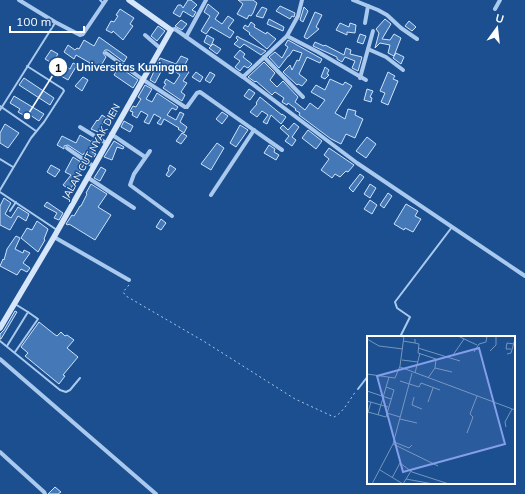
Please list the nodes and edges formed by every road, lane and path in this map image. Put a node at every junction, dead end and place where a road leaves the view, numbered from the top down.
1 (18, 0) edge
2 (129, 0) edge
3 (206, 0) edge
4 (302, 0) edge
5 (353, 0) edge
6 (500, 0) edge
7 (103, 1) edge
8 (368, 6) junction
9 (495, 9) dead end
10 (55, 22) junction
11 (364, 23) dead end
12 (171, 30) junction
13 (373, 31) dead end
14 (145, 35) dead end
15 (287, 36) junction
16 (186, 37) junction
17 (417, 39) dead end
18 (160, 48) junction
19 (368, 49) junction
20 (106, 53) dead end
21 (264, 58) junction
22 (27, 66) junction
23 (403, 70) dead end
24 (243, 77) junction
25 (360, 78) junction
26 (142, 79) junction
27 (366, 80) dead end
28 (303, 97) dead end
29 (1, 106) edge
30 (0, 110) edge
31 (80, 127) dead end
32 (254, 130) junction
33 (36, 131) junction
34 (111, 134) junction
35 (106, 143) junction
36 (67, 148) dead end
37 (282, 150) dead end
38 (150, 151) dead end
39 (145, 157) junction
40 (0, 159) edge
41 (93, 166) junction
42 (13, 167) junction
43 (87, 177) junction
44 (0, 191) edge
45 (211, 194) dead end
46 (16, 202) junction
47 (134, 208) dead end
48 (10, 212) dead end
49 (172, 216) dead end
50 (452, 227) junction
51 (58, 230) junction
52 (54, 237) junction
53 (525, 276) edge
54 (129, 280) joint
55 (14, 303) junction
56 (28, 312) junction
57 (0, 328) edge
58 (400, 336) edge
59 (0, 341) edge
60 (7, 346) junction
61 (15, 352) junction
62 (0, 359) edge
63 (367, 377) edge
64 (80, 378) dead end
65 (358, 389) joint
66 (0, 452) edge
67 (45, 494) edge
68 (156, 494) edge

1 - 10 street
2 - 12 street
3 - 16 street
4 - 15 street
5 - 8 street
6 - 9 street
7 - 10 street
8 - 11 street
8 - 17 street
10 - 22 lane
12 - 16 street
12 - 18 street, JALAN CUT NYAK DIEN
13 - 19 street
14 - 18 street
15 - 21 street
15 - 25 street
16 - 24 street
18 - 26 street, JALAN CUT NYAK DIEN
19 - 23 street
19 - 25 street
20 - 26 street
21 - 24 street
21 - 28 street
22 - 29 lane
22 - 33 lane
24 - 50 street
25 - 27 street
26 - 32 street
26 - 34 street, JALAN CUT NYAK DIEN
29 - 30 lane
29 - 33 lane
31 - 35 street
32 - 37 street
32 - 45 street
33 - 42 lane
34 - 35 street, JALAN CUT NYAK DIEN
34 - 39 street
35 - 41 street, JALAN CUT NYAK DIEN
36 - 41 street
38 - 39 street
39 - 49 street
40 - 42 lane
41 - 43 street, JALAN CUT NYAK DIEN
42 - 44 lane
43 - 47 street
43 - 51 street, JALAN CUT NYAK DIEN
44 - 46 lane
46 - 48 lane
46 - 51 lane
50 - 53 street
50 - 58 lane
51 - 52 street, JALAN CUT NYAK DIEN
52 - 54 street
52 - 55 street, JALAN CUT NYAK DIEN
54 - 65 path
55 - 56 lane
55 - 57 street, JALAN CUT NYAK DIEN
56 - 60 lane
56 - 61 lane
59 - 60 lane
60 - 61 lane
61 - 64 lane
62 - 68 street
63 - 65 lane
66 - 67 street

